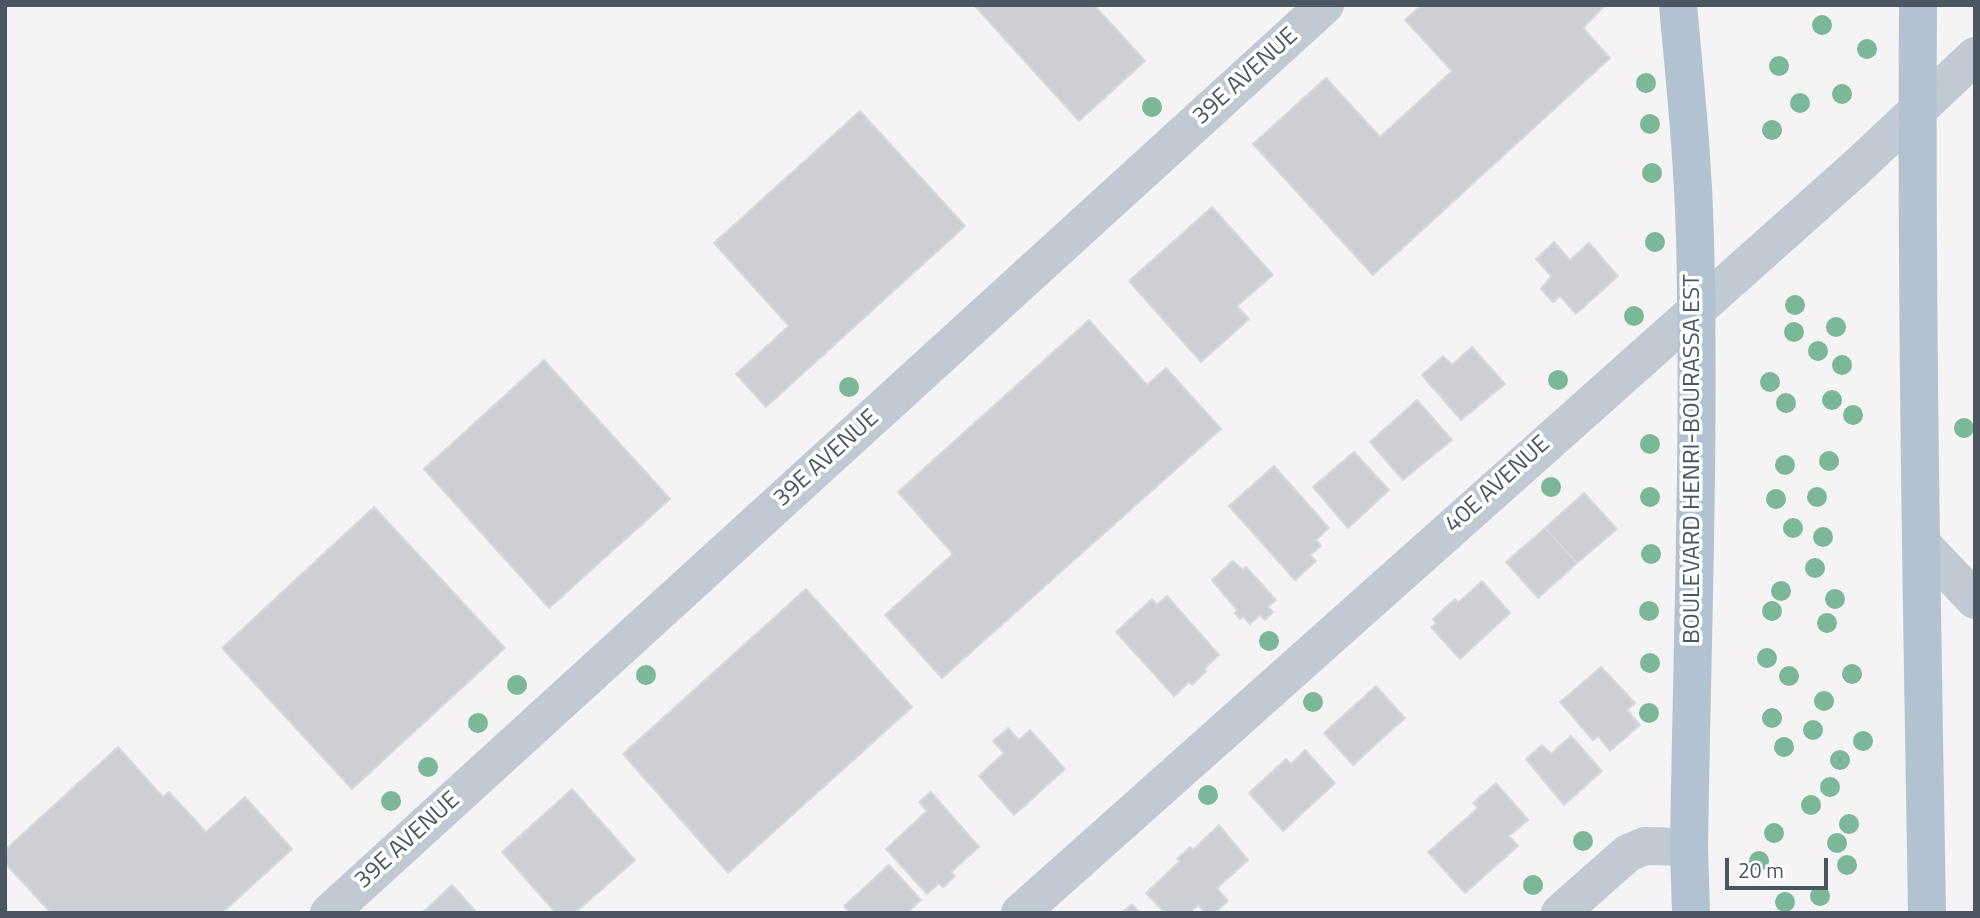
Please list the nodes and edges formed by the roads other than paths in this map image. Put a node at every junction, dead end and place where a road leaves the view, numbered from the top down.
1 (1325, 5) edge
2 (1678, 5) edge
3 (1918, 5) edge
4 (1975, 56) edge
5 (1916, 112) junction
6 (1694, 312) junction
7 (1921, 542) junction
8 (1968, 578) edge
9 (1689, 846) junction
10 (329, 913) edge
11 (1020, 913) edge
12 (1560, 913) edge
13 (1690, 913) edge
14 (1927, 913) edge

1 - 10 street, 39E AVENUE
2 - 6 main road, BOULEVARD HENRI-BOURASSA EST
3 - 5 main road
4 - 5 street, 40E AVENUE
5 - 6 street, 40E AVENUE
5 - 7 main road
6 - 9 main road, BOULEVARD HENRI-BOURASSA EST
6 - 11 street, 40E AVENUE
7 - 8 street
7 - 14 main road
9 - 12 street
9 - 13 main road, BOULEVARD HENRI-BOURASSA EST

